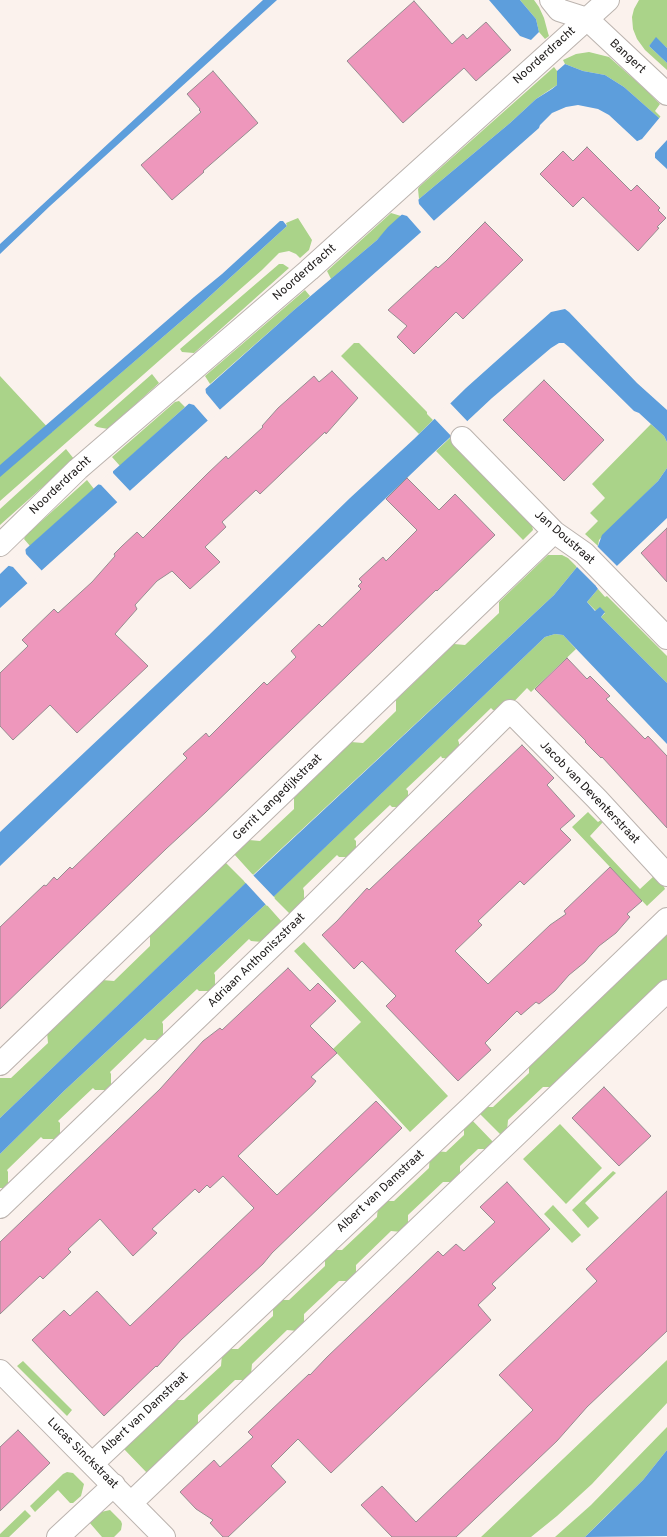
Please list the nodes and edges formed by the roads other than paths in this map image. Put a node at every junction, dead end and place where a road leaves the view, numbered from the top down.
1 (551, 0) edge
2 (608, 0) edge
3 (587, 20) junction
4 (667, 94) edge
5 (462, 438) dead end
6 (554, 532) junction
7 (0, 545) edge
8 (667, 638) edge
9 (510, 711) joint
10 (667, 875) edge
11 (667, 919) edge
12 (667, 991) edge
13 (0, 1064) edge
14 (0, 1207) edge
15 (0, 1371) edge
16 (92, 1464) junction
17 (114, 1485) junction
18 (131, 1503) junction
19 (58, 1537) edge
20 (164, 1537) edge

1 - 3 street
2 - 3 street, Noorderdracht
3 - 4 street, Bangert
3 - 7 street, Noorderdracht
5 - 6 street, Jan Doustraat
6 - 8 street, Jan Doustraat
6 - 13 street, Gerrit Langedijkstraat
9 - 10 street, Jacob van Deventerstraat
9 - 14 street, Adriaan Anthoniszstraat
11 - 16 street, Albert van Damstraat
12 - 18 street
15 - 16 street, Lucas Sinckstraat
16 - 17 street, Lucas Sinckstraat
17 - 18 street, Lucas Sinckstraat
17 - 19 street
18 - 20 street, Lucas Sinckstraat

